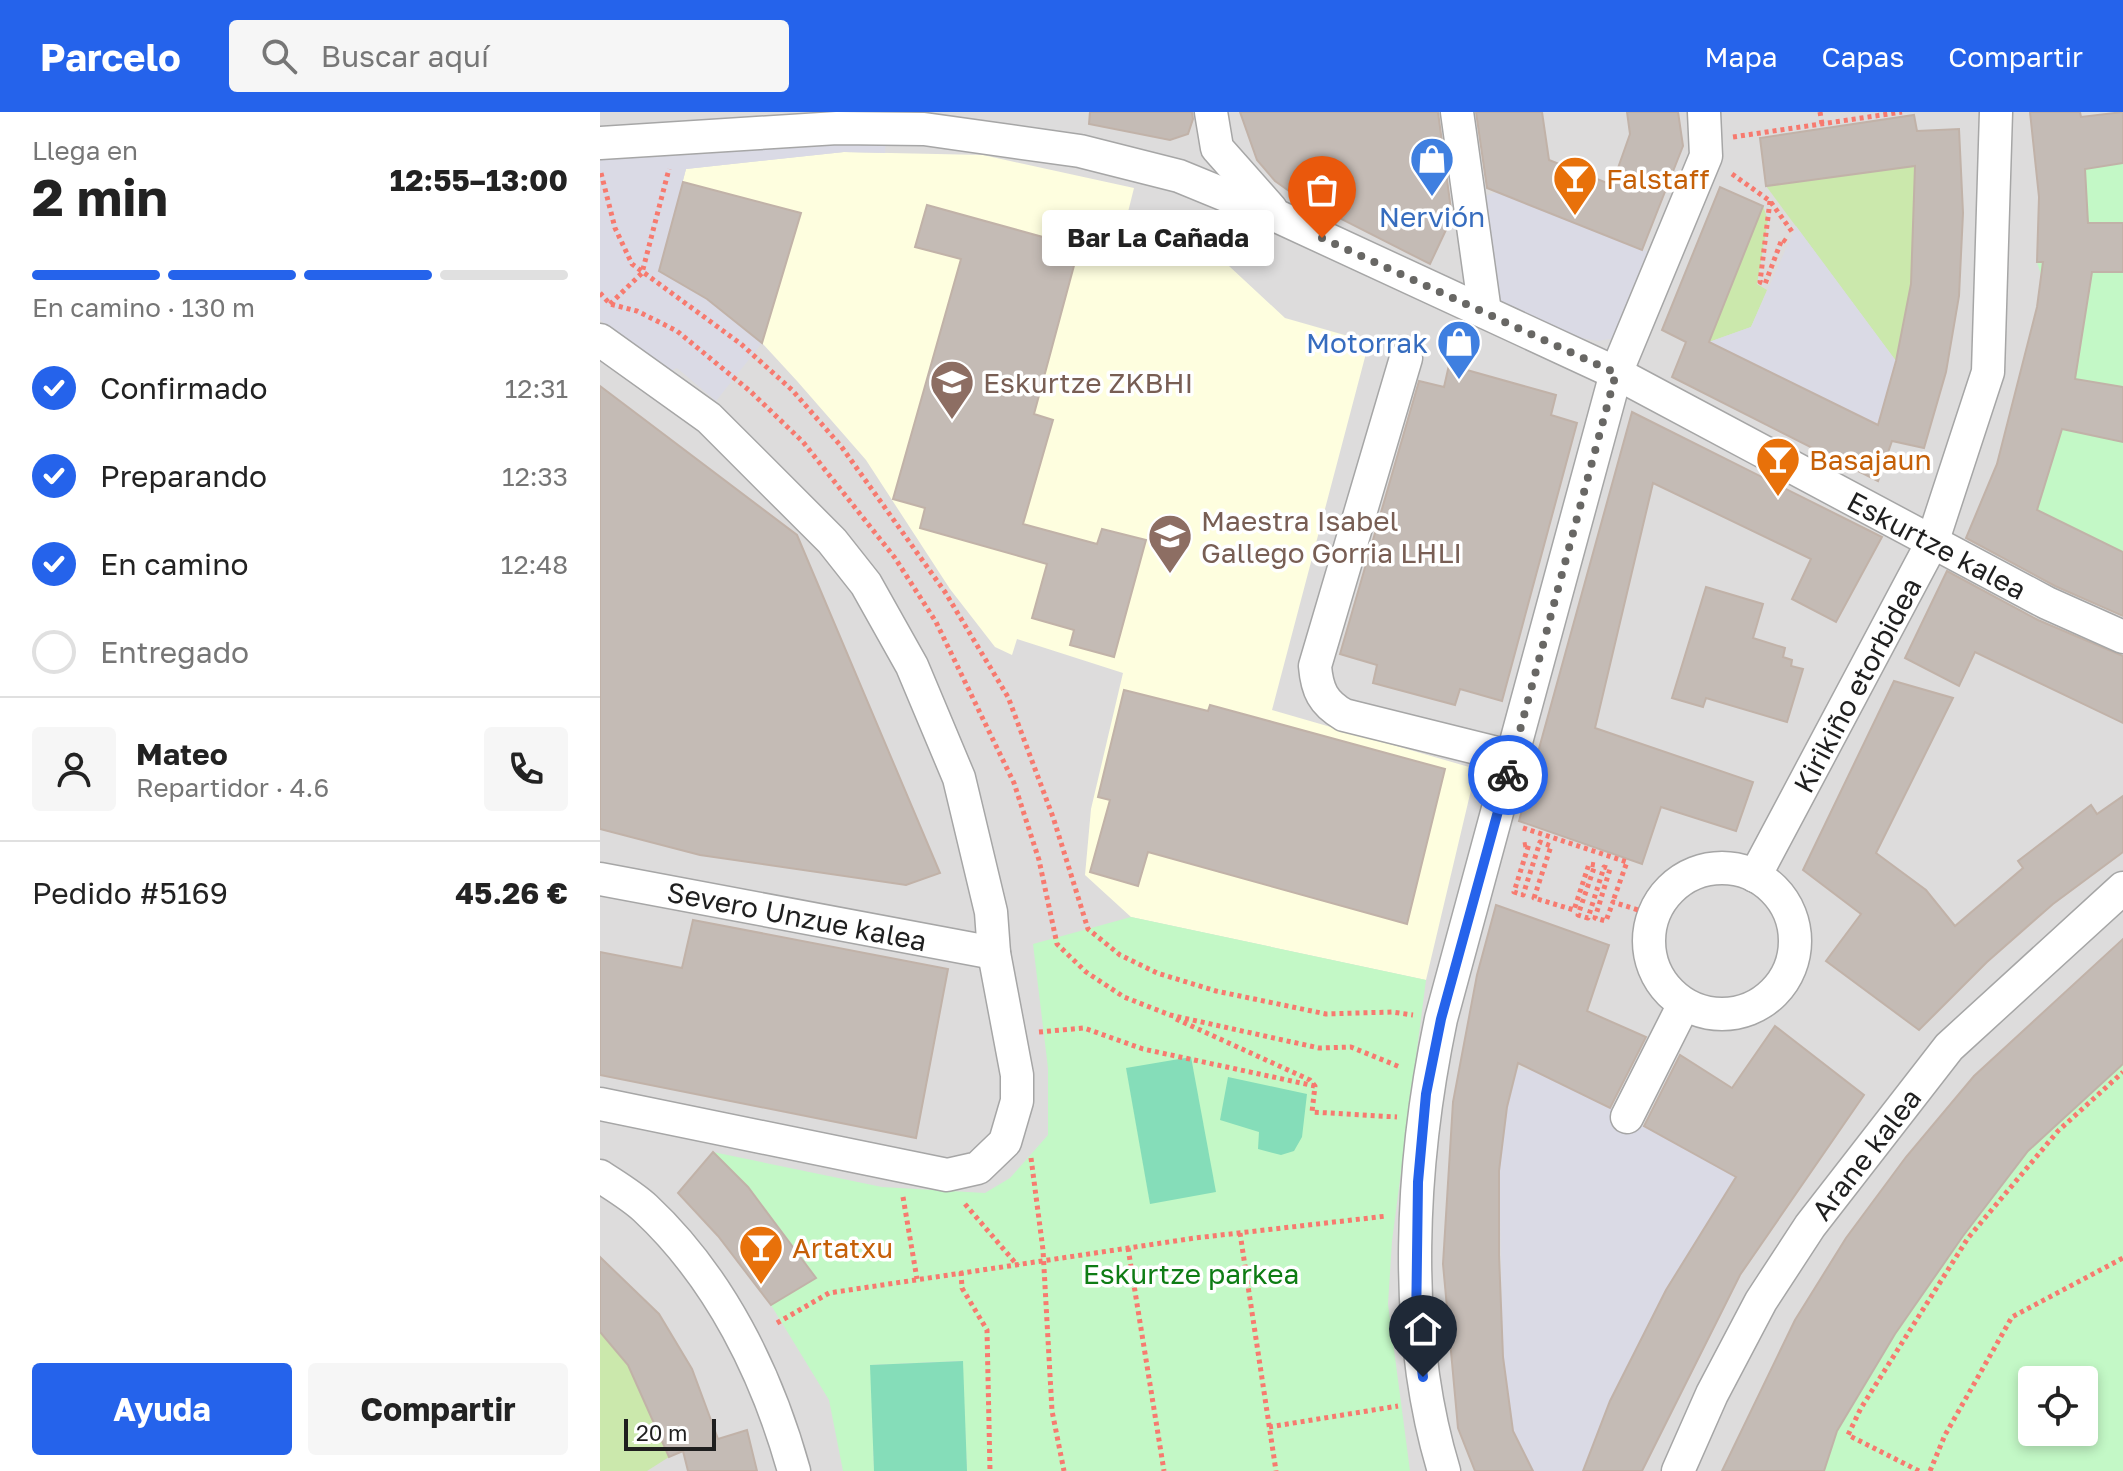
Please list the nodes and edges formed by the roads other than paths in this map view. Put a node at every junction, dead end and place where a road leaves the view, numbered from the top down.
1 (1211, 112) edge
2 (1457, 112) edge
3 (1704, 112) edge
4 (1996, 112) edge
5 (600, 143) edge
6 (1217, 148) junction
7 (1179, 176) junction
8 (1279, 217) junction
9 (1485, 312) junction
10 (600, 340) edge
11 (1406, 358) dead end
12 (1616, 373) junction
13 (1932, 543) junction
14 (2123, 637) edge
15 (1513, 757) junction
16 (1755, 876) junction
17 (600, 879) edge
18 (2123, 888) edge
19 (994, 953) junction
20 (1684, 1004) junction
21 (600, 1104) edge
22 (1627, 1117) dead end
23 (600, 1176) edge
24 (794, 1471) edge
25 (1444, 1471) edge
26 (1678, 1471) edge

1 - 6 street
2 - 9 street
3 - 12 street
4 - 13 street, Kirikiño etorbidea
5 - 7 street, Eskurtze kalea
6 - 7 street
6 - 8 street, Eskurtze kalea
7 - 8 street, Eskurtze kalea
8 - 9 street, Eskurtze kalea
9 - 12 street, Eskurtze kalea
10 - 19 street
11 - 15 street
12 - 13 street, Eskurtze kalea
12 - 15 street
13 - 14 street, Eskurtze kalea
13 - 16 street, Kirikiño etorbidea
15 - 25 street
16 - 20 street
16 - 20 street
17 - 19 street, Severo Unzue kalea
18 - 26 street, Arane kalea
19 - 21 street
20 - 22 street
23 - 24 street

